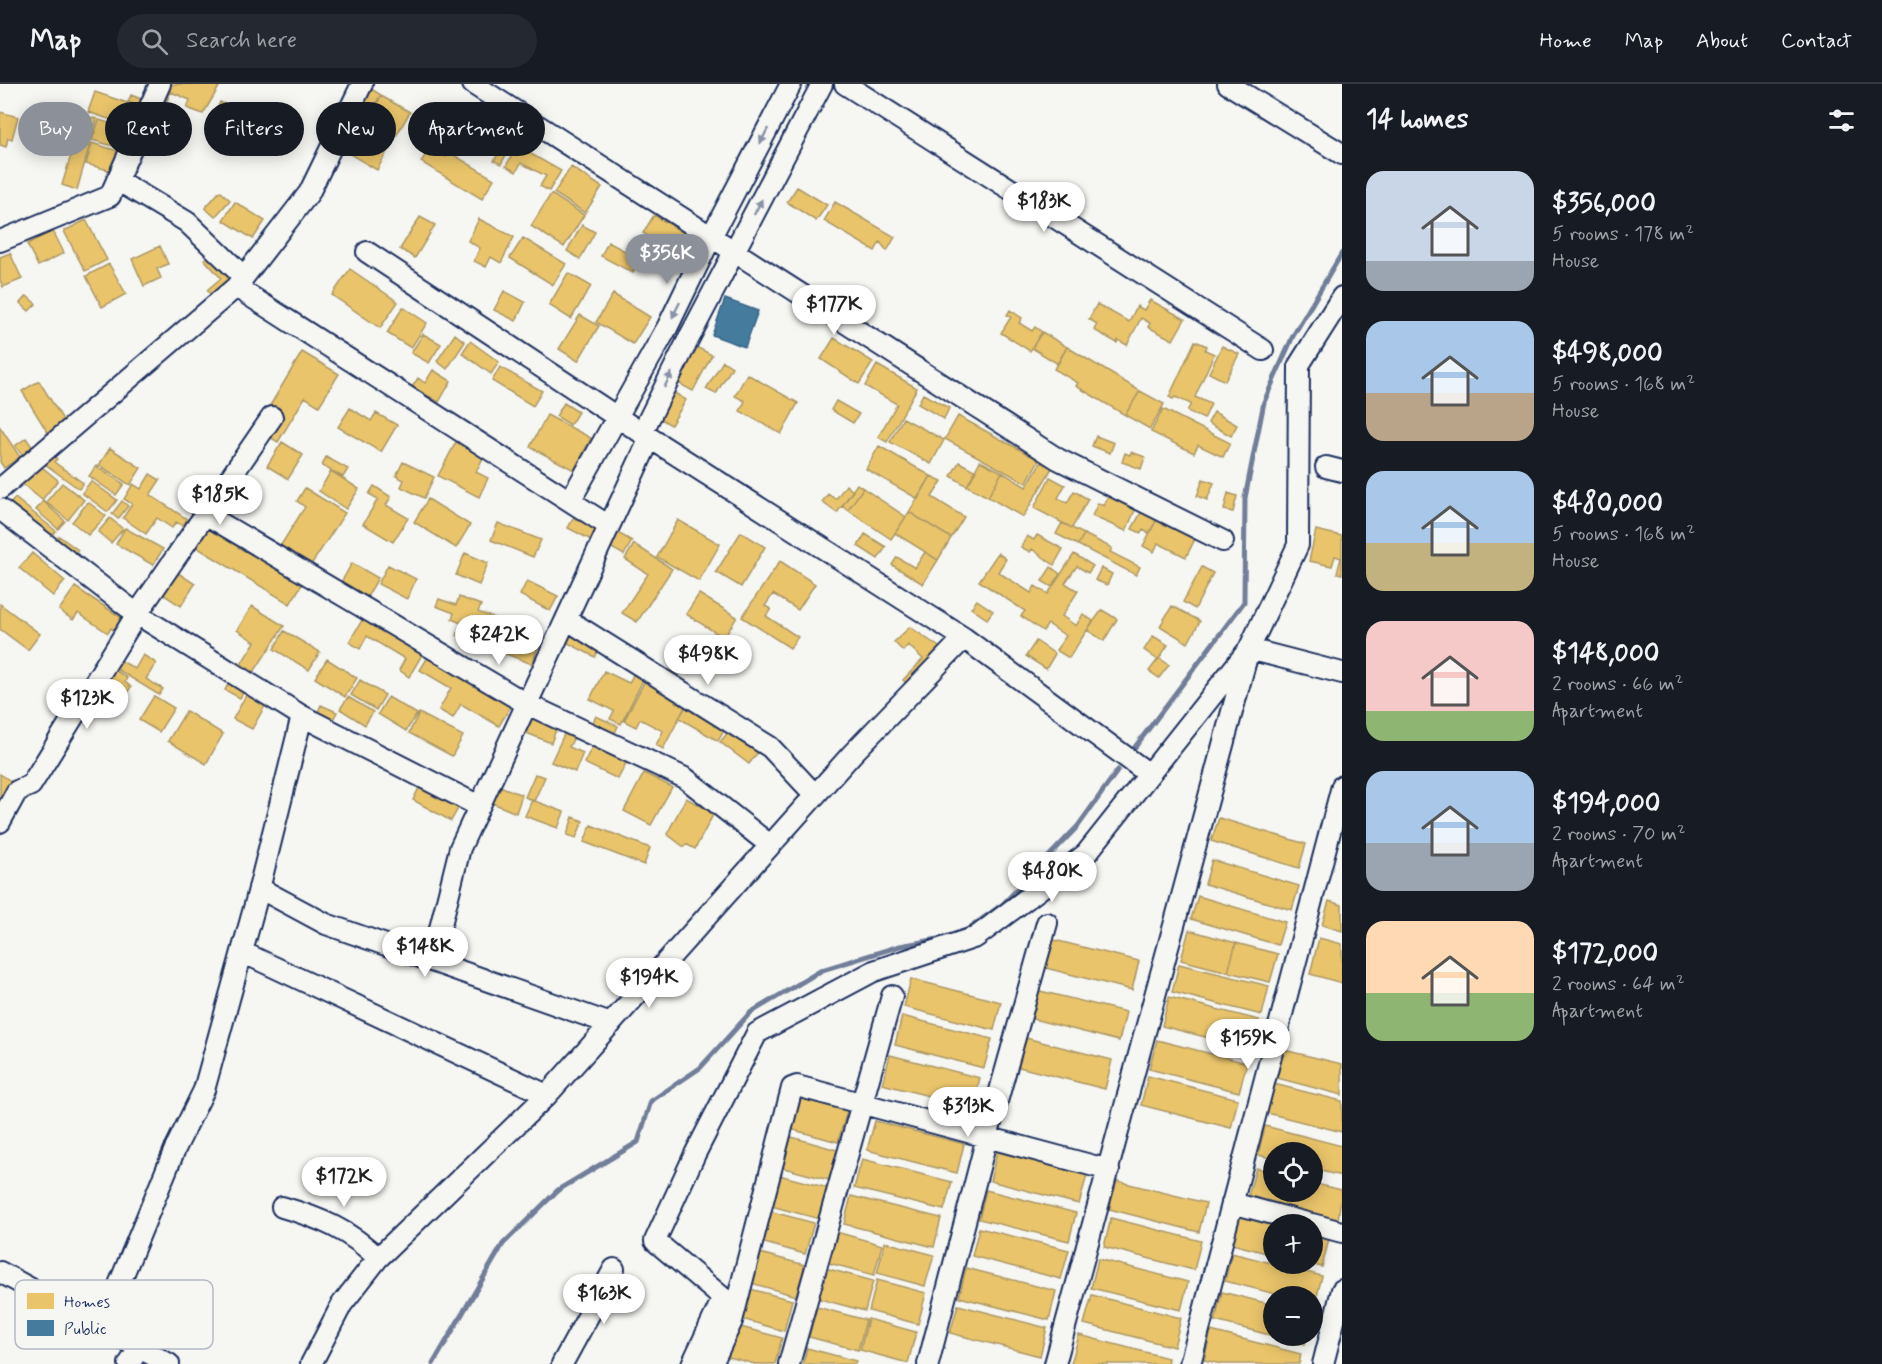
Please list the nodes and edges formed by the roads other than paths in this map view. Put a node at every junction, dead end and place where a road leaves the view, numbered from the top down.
1 (160, 84) edge
2 (362, 84) edge
3 (473, 84) edge
4 (791, 84) edge
5 (822, 84) edge
6 (845, 84) edge
7 (1228, 84) edge
8 (1342, 154) edge
9 (117, 180) junction
10 (712, 235) junction
11 (0, 241) edge
12 (736, 250) junction
13 (367, 252) dead end
14 (240, 282) junction
15 (1342, 297) edge
16 (1263, 350) dead end
17 (272, 417) dead end
18 (617, 417) junction
19 (646, 435) junction
20 (0, 489) edge
21 (570, 501) junction
22 (0, 509) edge
23 (205, 514) junction
24 (609, 526) junction
25 (1222, 541) dead end
26 (137, 614) junction
27 (566, 619) junction
28 (964, 638) junction
29 (1249, 649) junction
30 (1342, 673) edge
31 (526, 704) junction
32 (302, 716) junction
33 (1149, 774) junction
34 (1342, 786) edge
35 (815, 795) junction
36 (479, 806) junction
37 (0, 822) edge
38 (770, 845) junction
39 (259, 888) junction
40 (1047, 923) dead end
41 (242, 952) junction
42 (432, 961) junction
43 (892, 996) dead end
44 (611, 1024) junction
45 (547, 1095) junction
46 (863, 1104) junction
47 (987, 1137) junction
48 (1109, 1170) junction
49 (1232, 1203) junction
50 (282, 1207) dead end
51 (1274, 1214) edge
52 (1323, 1227) edge
53 (1342, 1232) edge
54 (378, 1258) junction
55 (614, 1269) dead end
56 (0, 1272) edge
57 (15, 1280) edge
58 (121, 1280) edge
59 (1342, 1290) edge
60 (139, 1349) edge
61 (143, 1349) edge
62 (129, 1364) edge
63 (169, 1364) edge
64 (312, 1364) edge
65 (562, 1364) edge
66 (692, 1364) edge
67 (712, 1364) edge
68 (789, 1364) edge
69 (928, 1364) edge
70 (1055, 1364) edge
71 (1190, 1364) edge
72 (1323, 1364) edge

1 - 9 street
2 - 14 street
3 - 10 street
4 -> 10 street
12 -> 5 street
6 - 16 street
7 - 8 street
9 - 11 street
9 - 14 street
10 - 12 street
10 -> 18 street
19 -> 12 street
12 - 25 street
13 - 18 street
14 - 20 street
14 - 21 street
15 - 29 street
17 - 23 street
18 - 19 street
18 - 21 street
19 - 24 street
19 - 28 street
21 - 24 street
22 - 26 street
23 - 26 street
23 - 31 street
24 - 27 street
26 - 32 street
26 - 37 street
27 - 31 street
27 - 35 street
28 - 33 street
28 - 35 street
29 - 30 street
29 - 33 street
29 - 48 street
31 - 36 street
31 - 38 street
32 - 36 street
32 - 39 street
33 - 66 street
34 - 49 street
35 - 38 street
36 - 42 street
38 - 44 street
39 - 41 street
39 - 42 street
40 - 47 street
41 - 45 street
41 - 58 street
42 - 44 street
43 - 46 street
44 - 45 street
45 - 54 street
46 - 47 street
46 - 67 street
46 - 68 street
47 - 48 street
47 - 69 street
48 - 70 street
49 - 51 street
49 - 71 street
50 - 54 street
52 - 53 street
54 - 64 street
55 - 65 street
56 - 57 street
59 - 72 street
60 - 62 street
61 - 63 street

